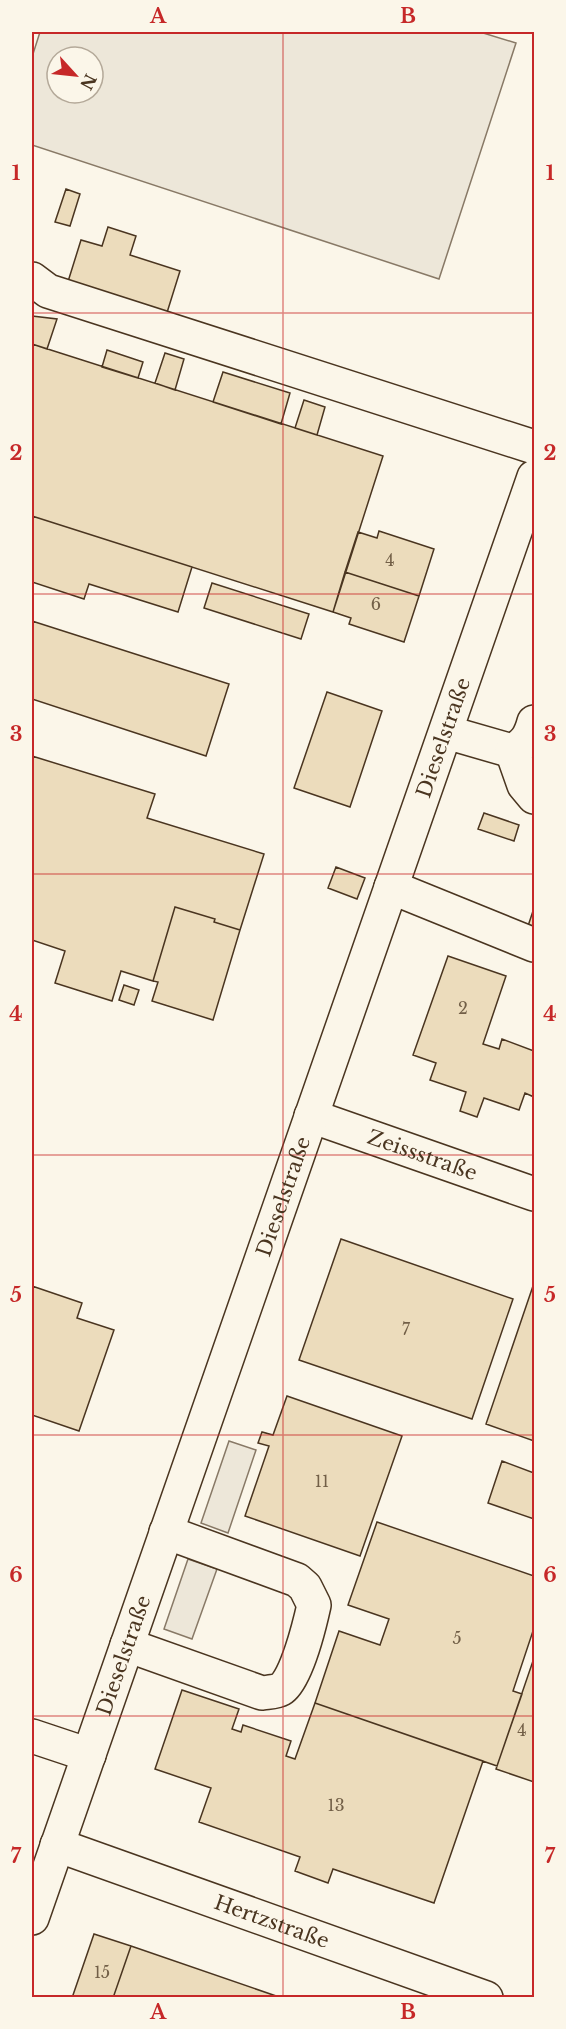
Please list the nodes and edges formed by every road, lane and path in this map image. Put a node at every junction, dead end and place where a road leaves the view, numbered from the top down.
1 (32, 279) edge
2 (534, 447) edge
3 (534, 477) edge
4 (534, 722) edge
5 (446, 732) junction
6 (512, 752) junction
7 (534, 797) edge
8 (391, 887) junction
9 (534, 945) edge
10 (311, 1116) junction
11 (534, 1194) edge
12 (166, 1532) junction
13 (127, 1645) junction
14 (32, 1736) edge
15 (89, 1755) junction
16 (57, 1845) junction
17 (32, 1918) edge
18 (479, 1996) edge

1 - 2 street
3 - 5 street, Dieselstraße
4 - 6 street
5 - 6 street
5 - 8 street, Dieselstraße
6 - 7 street
8 - 9 street
8 - 10 street, Dieselstraße
10 - 11 street, Zeissstraße
10 - 12 street, Dieselstraße
12 - 13 street, Dieselstraße
12 - 13 street
13 - 15 street, Dieselstraße
14 - 15 street
15 - 16 street, Dieselstraße
16 - 17 street, Dieselstraße
16 - 18 street, Hertzstraße

